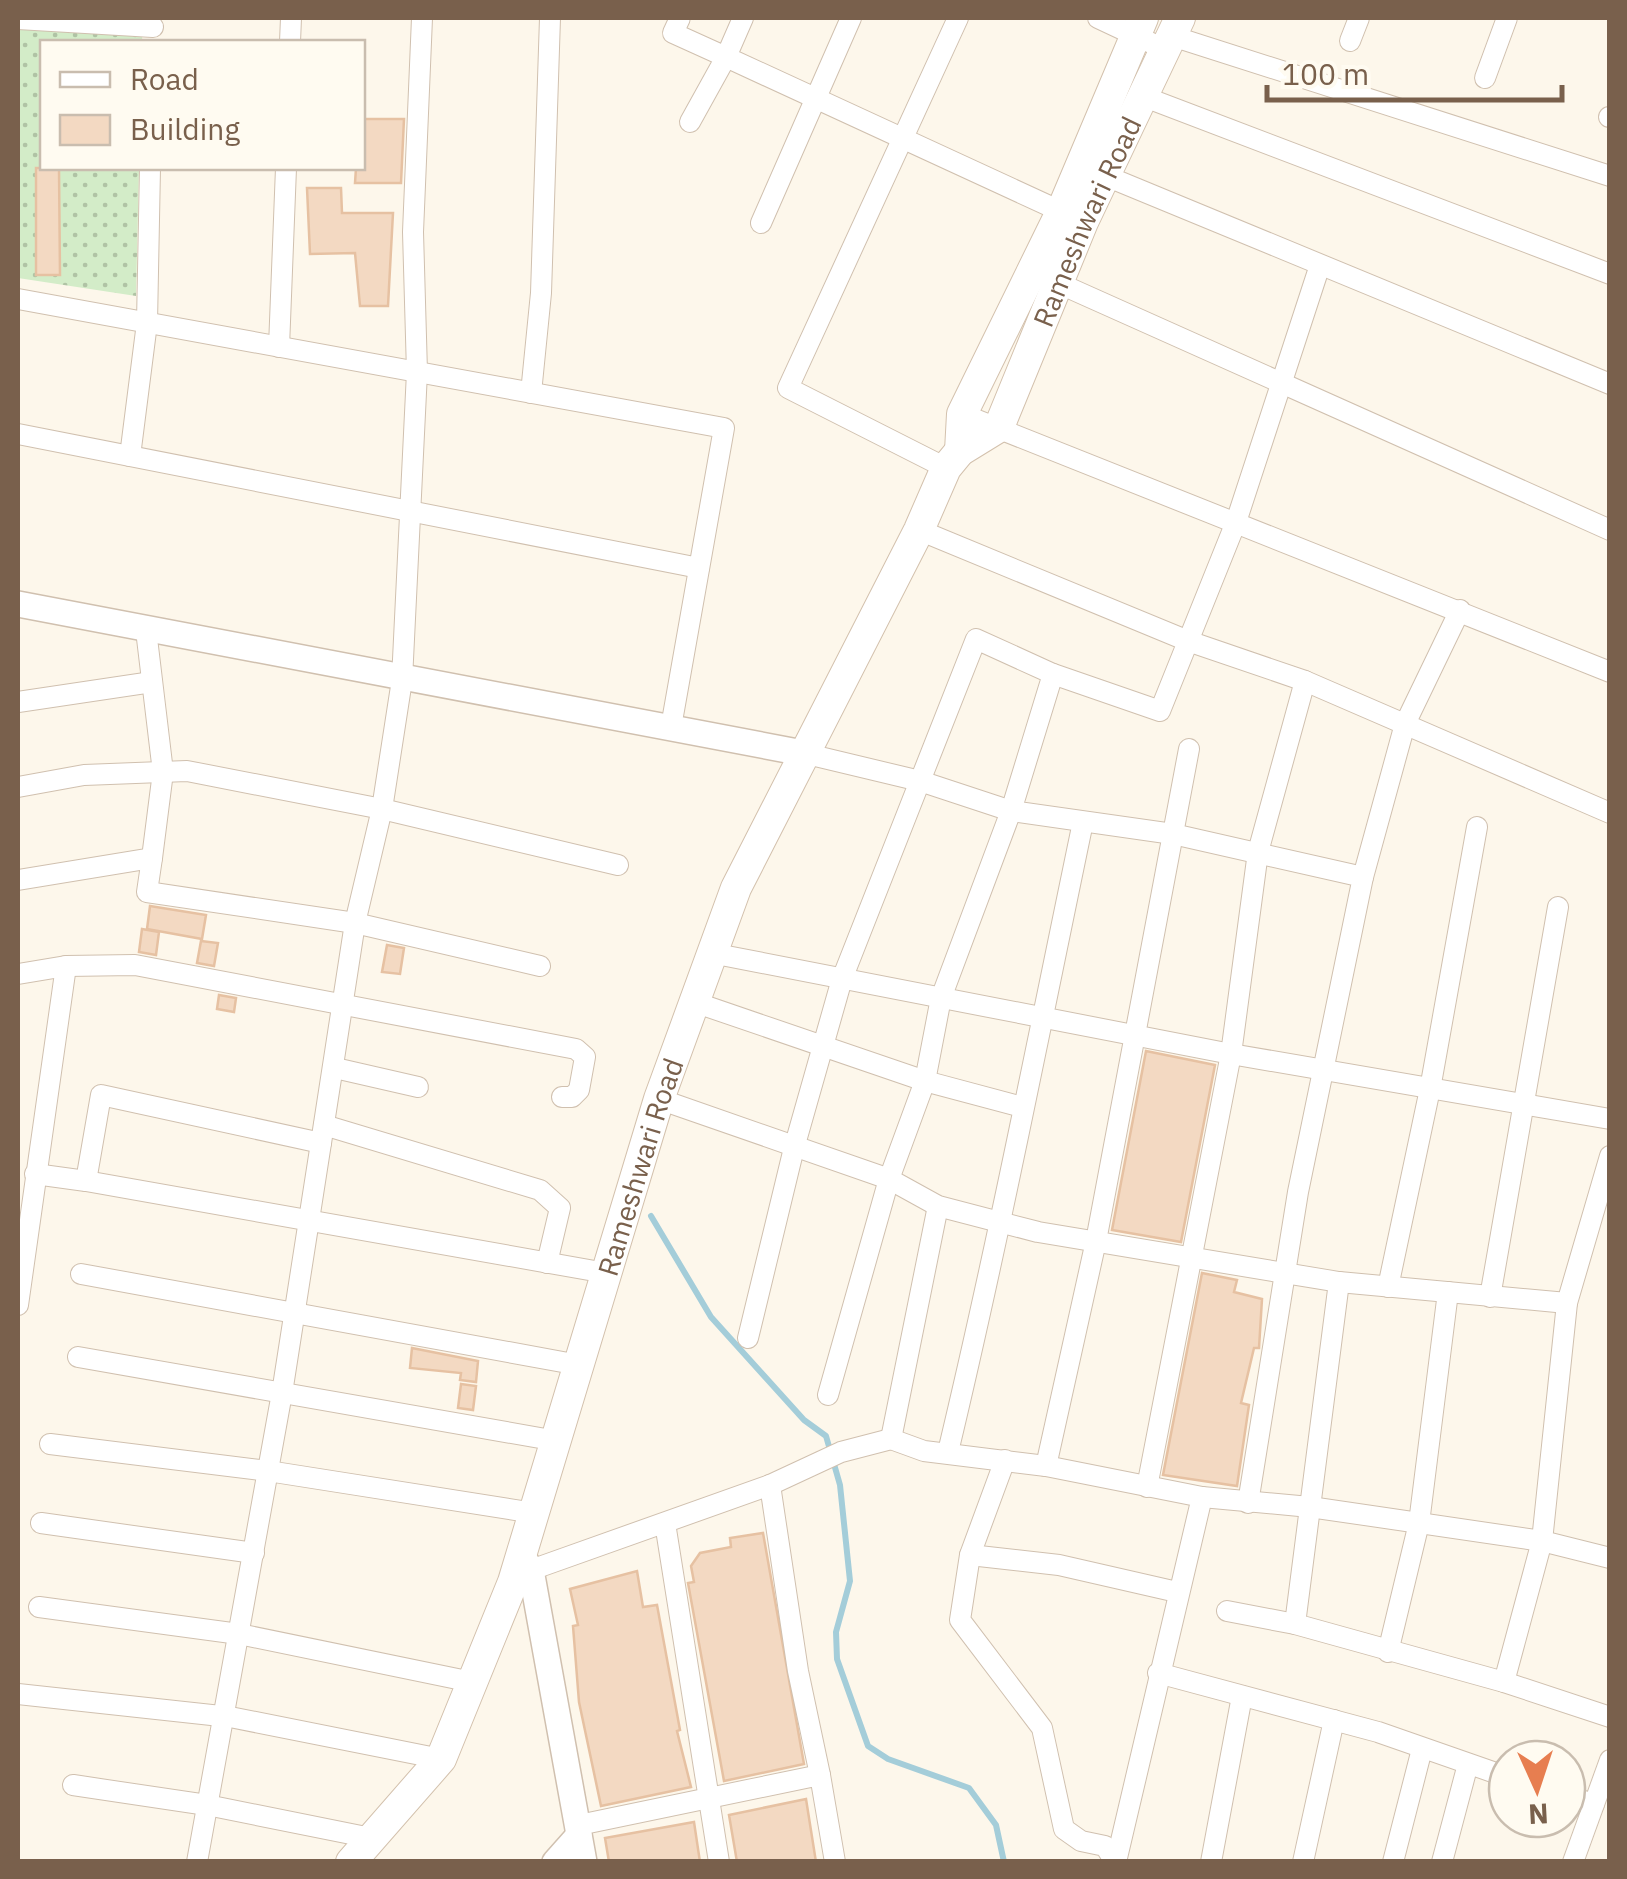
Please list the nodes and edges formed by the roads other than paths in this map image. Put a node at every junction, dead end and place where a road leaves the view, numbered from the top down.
1 (422, 18) edge
2 (550, 18) edge
3 (680, 18) edge
4 (743, 18) edge
5 (851, 18) edge
6 (958, 18) edge
7 (1098, 18) edge
8 (1359, 18) edge
9 (1507, 18) edge
10 (18, 19) edge
11 (1139, 26) edge
12 (153, 29) edge
13 (1172, 34) edge
14 (1350, 41) dead end
15 (726, 56) junction
16 (1485, 78) dead end
17 (1142, 96) junction
18 (813, 97) junction
19 (690, 122) dead end
20 (904, 138) junction
21 (150, 170) edge
22 (286, 170) edge
23 (1106, 176) junction
24 (1610, 176) edge
25 (1072, 217) junction
26 (761, 224) dead end
27 (1320, 265) junction
28 (1610, 274) edge
29 (1058, 284) junction
30 (18, 299) edge
31 (147, 323) junction
32 (279, 347) junction
33 (417, 372) junction
34 (1280, 383) junction
35 (1610, 384) edge
36 (531, 393) junction
37 (962, 414) junction
38 (999, 428) junction
39 (18, 434) edge
40 (130, 456) junction
41 (953, 460) junction
42 (411, 511) junction
43 (1236, 522) junction
44 (919, 530) junction
45 (1610, 530) edge
46 (699, 568) junction
47 (18, 604) edge
48 (1460, 610) junction
49 (146, 630) junction
50 (1188, 641) junction
51 (1610, 672) edge
52 (1053, 674) junction
53 (402, 680) junction
54 (1305, 681) junction
55 (152, 682) junction
56 (18, 702) edge
57 (1405, 724) junction
58 (671, 727) junction
59 (1188, 748) dead end
60 (803, 753) junction
61 (163, 772) junction
62 (920, 781) junction
63 (18, 787) edge
64 (382, 809) junction
65 (1011, 811) junction
66 (1610, 813) edge
67 (1083, 822) junction
68 (1477, 827) dead end
69 (1173, 834) junction
70 (1258, 852) junction
71 (152, 858) junction
72 (618, 865) dead end
73 (1363, 877) junction
74 (18, 880) edge
75 (1558, 907) dead end
76 (355, 923) junction
77 (711, 953) junction
78 (66, 966) junction
79 (540, 966) dead end
80 (18, 974) edge
81 (842, 979) junction
82 (941, 998) junction
83 (692, 1000) junction
84 (342, 1004) junction
85 (1042, 1017) junction
86 (1134, 1036) junction
87 (822, 1046) junction
88 (1231, 1054) junction
89 (335, 1068) junction
90 (1325, 1070) junction
91 (925, 1081) junction
92 (418, 1087) dead end
93 (1430, 1089) junction
94 (562, 1097) dead end
95 (658, 1099) junction
96 (1521, 1104) junction
97 (1022, 1107) junction
98 (1610, 1119) edge
99 (322, 1134) junction
100 (794, 1148) junction
101 (1610, 1156) edge
102 (36, 1174) junction
103 (889, 1179) junction
104 (86, 1181) junction
105 (1605, 1192) edge
106 (938, 1206) junction
107 (307, 1220) junction
108 (1002, 1222) junction
109 (1096, 1241) junction
110 (1192, 1258) junction
111 (548, 1263) junction
112 (606, 1273) junction
113 (80, 1274) dead end
114 (1287, 1274) junction
115 (1339, 1282) junction
116 (1388, 1287) junction
117 (1448, 1292) junction
118 (1490, 1296) junction
119 (1567, 1303) junction
120 (18, 1305) edge
121 (294, 1310) junction
122 (748, 1338) dead end
123 (78, 1357) dead end
124 (579, 1365) junction
125 (282, 1392) junction
126 (828, 1395) dead end
127 (891, 1439) junction
128 (557, 1441) junction
129 (50, 1444) dead end
130 (948, 1452) junction
131 (1005, 1460) junction
132 (1046, 1466) junction
133 (268, 1471) junction
134 (770, 1486) junction
135 (1147, 1486) junction
136 (1202, 1497) junction
137 (1248, 1502) junction
138 (1310, 1508) junction
139 (534, 1513) junction
140 (41, 1523) dead end
141 (665, 1523) junction
142 (1418, 1524) junction
143 (1542, 1541) junction
144 (254, 1553) junction
145 (970, 1556) junction
146 (1610, 1558) edge
147 (526, 1562) junction
148 (1176, 1592) junction
149 (39, 1607) dead end
150 (1227, 1611) dead end
151 (1295, 1624) junction
152 (238, 1634) junction
153 (1388, 1652) junction
154 (1158, 1673) junction
155 (472, 1682) junction
156 (1504, 1682) junction
157 (18, 1694) edge
158 (1242, 1696) junction
159 (223, 1716) junction
160 (1610, 1717) edge
161 (1334, 1720) junction
162 (1422, 1748) junction
163 (441, 1759) junction
164 (1610, 1760) edge
165 (1468, 1764) junction
166 (1487, 1770) edge
167 (820, 1774) junction
168 (73, 1785) dead end
169 (710, 1797) junction
170 (1587, 1802) edge
171 (1594, 1804) junction
172 (207, 1805) junction
173 (579, 1830) junction
174 (371, 1838) junction
175 (197, 1862) edge
176 (351, 1862) edge
177 (555, 1862) edge
178 (584, 1862) edge
179 (719, 1862) edge
180 (835, 1862) edge
181 (1116, 1862) edge
182 (1211, 1862) edge
183 (1304, 1862) edge
184 (1393, 1862) edge
185 (1442, 1862) edge
186 (1573, 1862) edge

1 - 33 street
2 - 36 street
3 - 15 street
4 - 15 street
5 - 18 street
6 - 20 street
7 - 11 street
8 - 14 street
9 - 16 street
10 - 12 street
11 - 13 street
11 - 25 main road
13 - 17 main road, Rameshwari Road
13 - 24 street
15 - 18 street
15 - 19 street
17 - 23 main road, Rameshwari Road
17 - 28 street
18 - 20 street
18 - 26 street
20 - 25 street
20 - 41 street
21 - 31 street
22 - 32 street
23 - 25 main road, Rameshwari Road
23 - 27 street
25 - 29 main road, Rameshwari Road
25 - 37 main road
27 - 34 street
27 - 35 street
29 - 34 street
29 - 38 main road, Rameshwari Road
30 - 31 street
31 - 32 street
31 - 40 street
32 - 33 street
33 - 36 street
33 - 42 street
34 - 43 street
34 - 45 street
36 - 46 street
37 - 38 street
37 - 41 main road
38 - 41 main road
38 - 43 street
39 - 40 street
40 - 42 street
41 - 44 main road, Rameshwari Road
42 - 46 street
42 - 53 street
43 - 48 street
43 - 50 street
44 - 50 street
44 - 60 main road, Rameshwari Road
46 - 58 street
47 - 49 street
48 - 51 street
48 - 57 street
49 - 53 street
49 - 55 street
50 - 52 street
50 - 54 street
52 - 62 street
52 - 65 street
53 - 58 street
53 - 64 street
54 - 57 street
54 - 70 street
55 - 56 street
55 - 61 street
57 - 66 street
57 - 73 street
58 - 60 street
59 - 69 street
60 - 62 street
60 - 77 main road, Rameshwari Road
61 - 63 street
61 - 64 street
61 - 71 street
62 - 65 street
62 - 81 street
64 - 72 street
64 - 76 street
65 - 67 street
65 - 82 street
67 - 69 street
67 - 85 street
68 - 93 street
69 - 70 street
69 - 86 street
70 - 73 street
70 - 88 street
71 - 74 street
71 - 76 street
73 - 90 street
75 - 96 street
76 - 79 street
76 - 84 street
77 - 81 street
77 - 83 main road, Rameshwari Road
78 - 80 street
78 - 84 street
78 - 102 street
81 - 82 street
81 - 87 street
82 - 85 street
82 - 91 street
83 - 87 street
83 - 95 main road, Rameshwari Road
84 - 89 street
84 - 94 street
85 - 86 street
85 - 97 street
86 - 88 street
86 - 109 street
87 - 91 street
87 - 100 street
88 - 90 street
88 - 110 street
89 - 92 street
89 - 99 street
90 - 93 street
90 - 114 street
91 - 97 street
91 - 103 street
93 - 96 street
93 - 116 street
95 - 100 street
95 - 112 main road, Rameshwari Road
96 - 98 street
96 - 118 street
97 - 108 street
99 - 104 street
99 - 107 street
99 - 111 street
100 - 103 street
100 - 122 street
101 - 105 street
102 - 104 street
102 - 120 street
103 - 106 street
103 - 126 street
104 - 107 street
105 - 119 street
106 - 108 street
106 - 127 street
107 - 111 street
107 - 121 street
108 - 109 street
108 - 130 street
109 - 110 street
109 - 132 street
110 - 114 street
110 - 135 street
111 - 112 street
112 - 124 main road, Rameshwari Road
113 - 121 street
114 - 115 street
114 - 137 street
115 - 116 street
115 - 138 street
116 - 117 street
117 - 118 street
117 - 142 street
118 - 119 street
119 - 143 street
121 - 124 street
121 - 125 street
123 - 125 street
124 - 128 main road, Rameshwari Road
125 - 128 street
125 - 133 street
127 - 130 street
127 - 134 street
128 - 139 main road, Rameshwari Road
129 - 133 street
130 - 131 street
131 - 132 street
131 - 145 street
132 - 135 street
133 - 139 street
133 - 144 street
134 - 141 street
134 - 167 street
135 - 136 street
136 - 137 street
136 - 148 street
137 - 138 street
138 - 142 street
138 - 151 street
139 - 147 main road, Rameshwari Road
140 - 144 street
141 - 147 street
141 - 169 street
142 - 143 street
142 - 153 street
143 - 146 street
143 - 156 street
144 - 152 street
145 - 148 street
145 - 181 street
147 - 155 main road, Rameshwari Road
147 - 173 street
148 - 154 street
149 - 152 street
150 - 151 street
151 - 153 street
152 - 155 street
152 - 159 street
153 - 156 street
154 - 158 street
154 - 181 street
155 - 163 main road, Rameshwari Road
156 - 160 street
157 - 159 street
158 - 161 street
158 - 182 street
159 - 163 street
159 - 172 street
161 - 162 street
161 - 183 street
162 - 165 street
162 - 184 street
163 - 174 main road, Rameshwari Road
164 - 171 street
165 - 166 street
165 - 185 street
167 - 169 street
167 - 180 street
168 - 172 street
169 - 173 street
169 - 179 street
170 - 171 street
171 - 186 street
172 - 174 street
172 - 175 street
173 - 177 street
173 - 178 street
174 - 176 main road, Rameshwari Road

